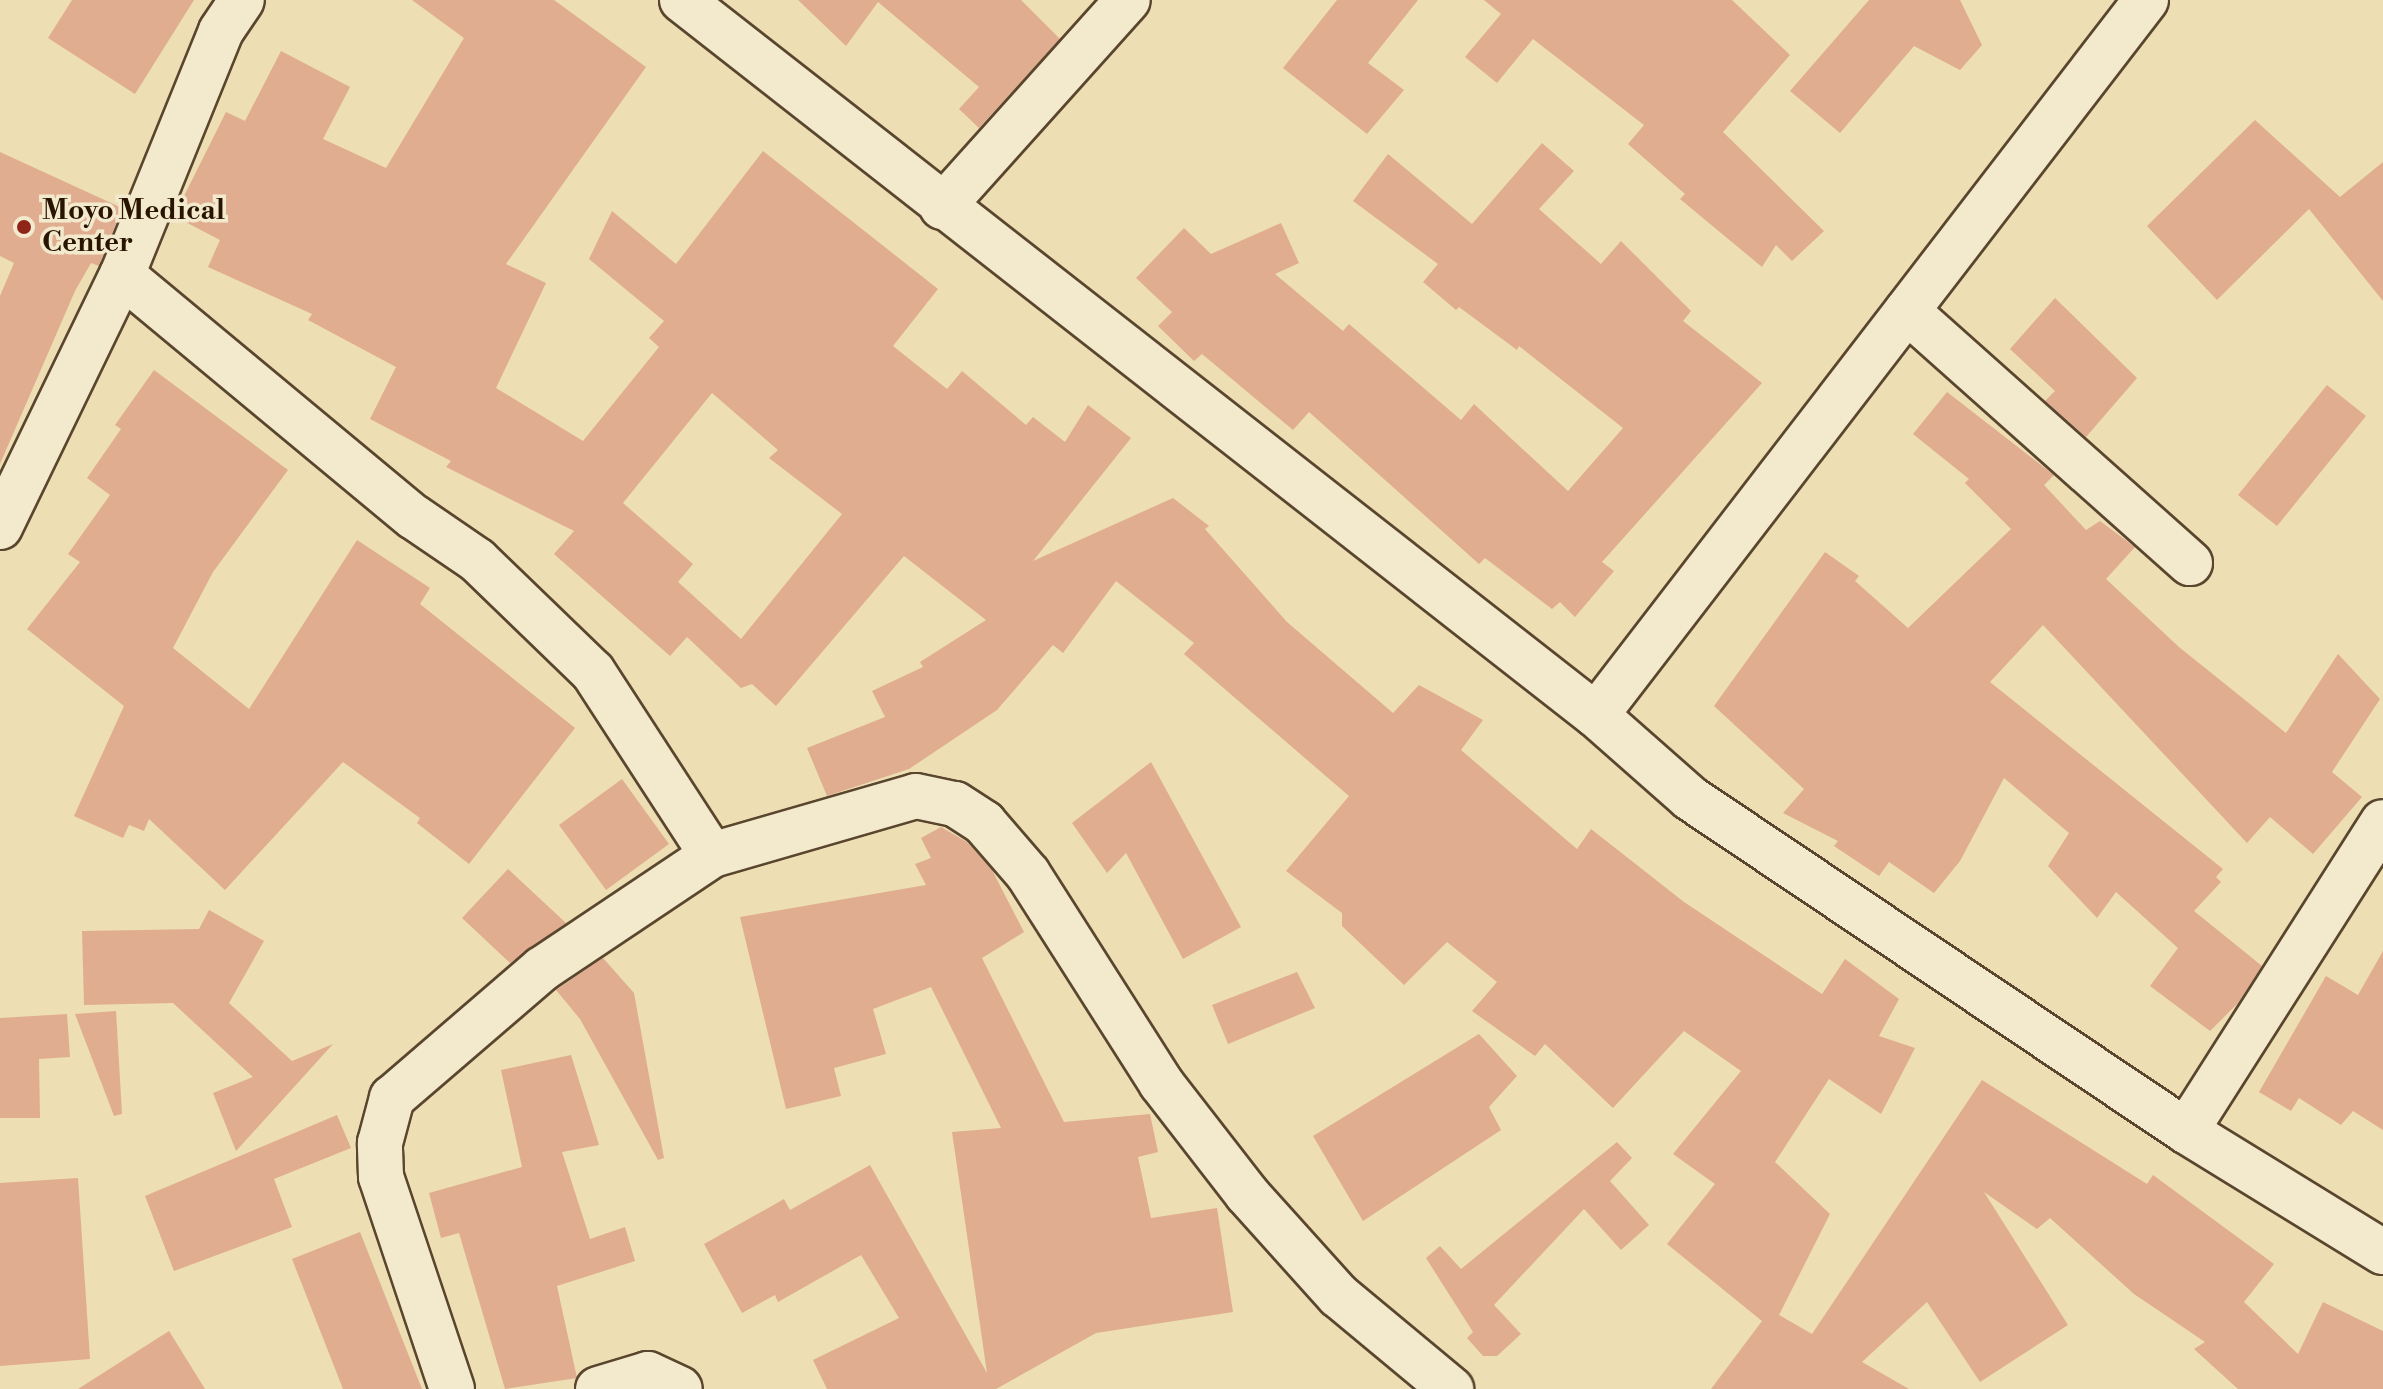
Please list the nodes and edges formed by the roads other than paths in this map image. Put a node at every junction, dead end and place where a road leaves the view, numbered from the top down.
1 (242, 0) edge
2 (682, 0) edge
3 (1128, 0) edge
4 (2146, 0) edge
5 (942, 207) junction
6 (122, 275) junction
7 (1907, 311) junction
8 (0, 527) edge
9 (2190, 563) dead end
10 (1596, 715) junction
11 (2380, 832) edge
12 (712, 855) junction
13 (2186, 1131) junction
14 (2383, 1252) edge
15 (452, 1389) edge
16 (598, 1389) edge
17 (680, 1389) edge
18 (1451, 1389) edge

1 - 6 street
2 - 5 street
3 - 5 street
4 - 7 street
5 - 10 street
6 - 8 street
6 - 12 street
7 - 9 street
7 - 10 street
10 - 13 street
11 - 13 street
12 - 15 street
12 - 18 street
13 - 14 street
16 - 17 street

